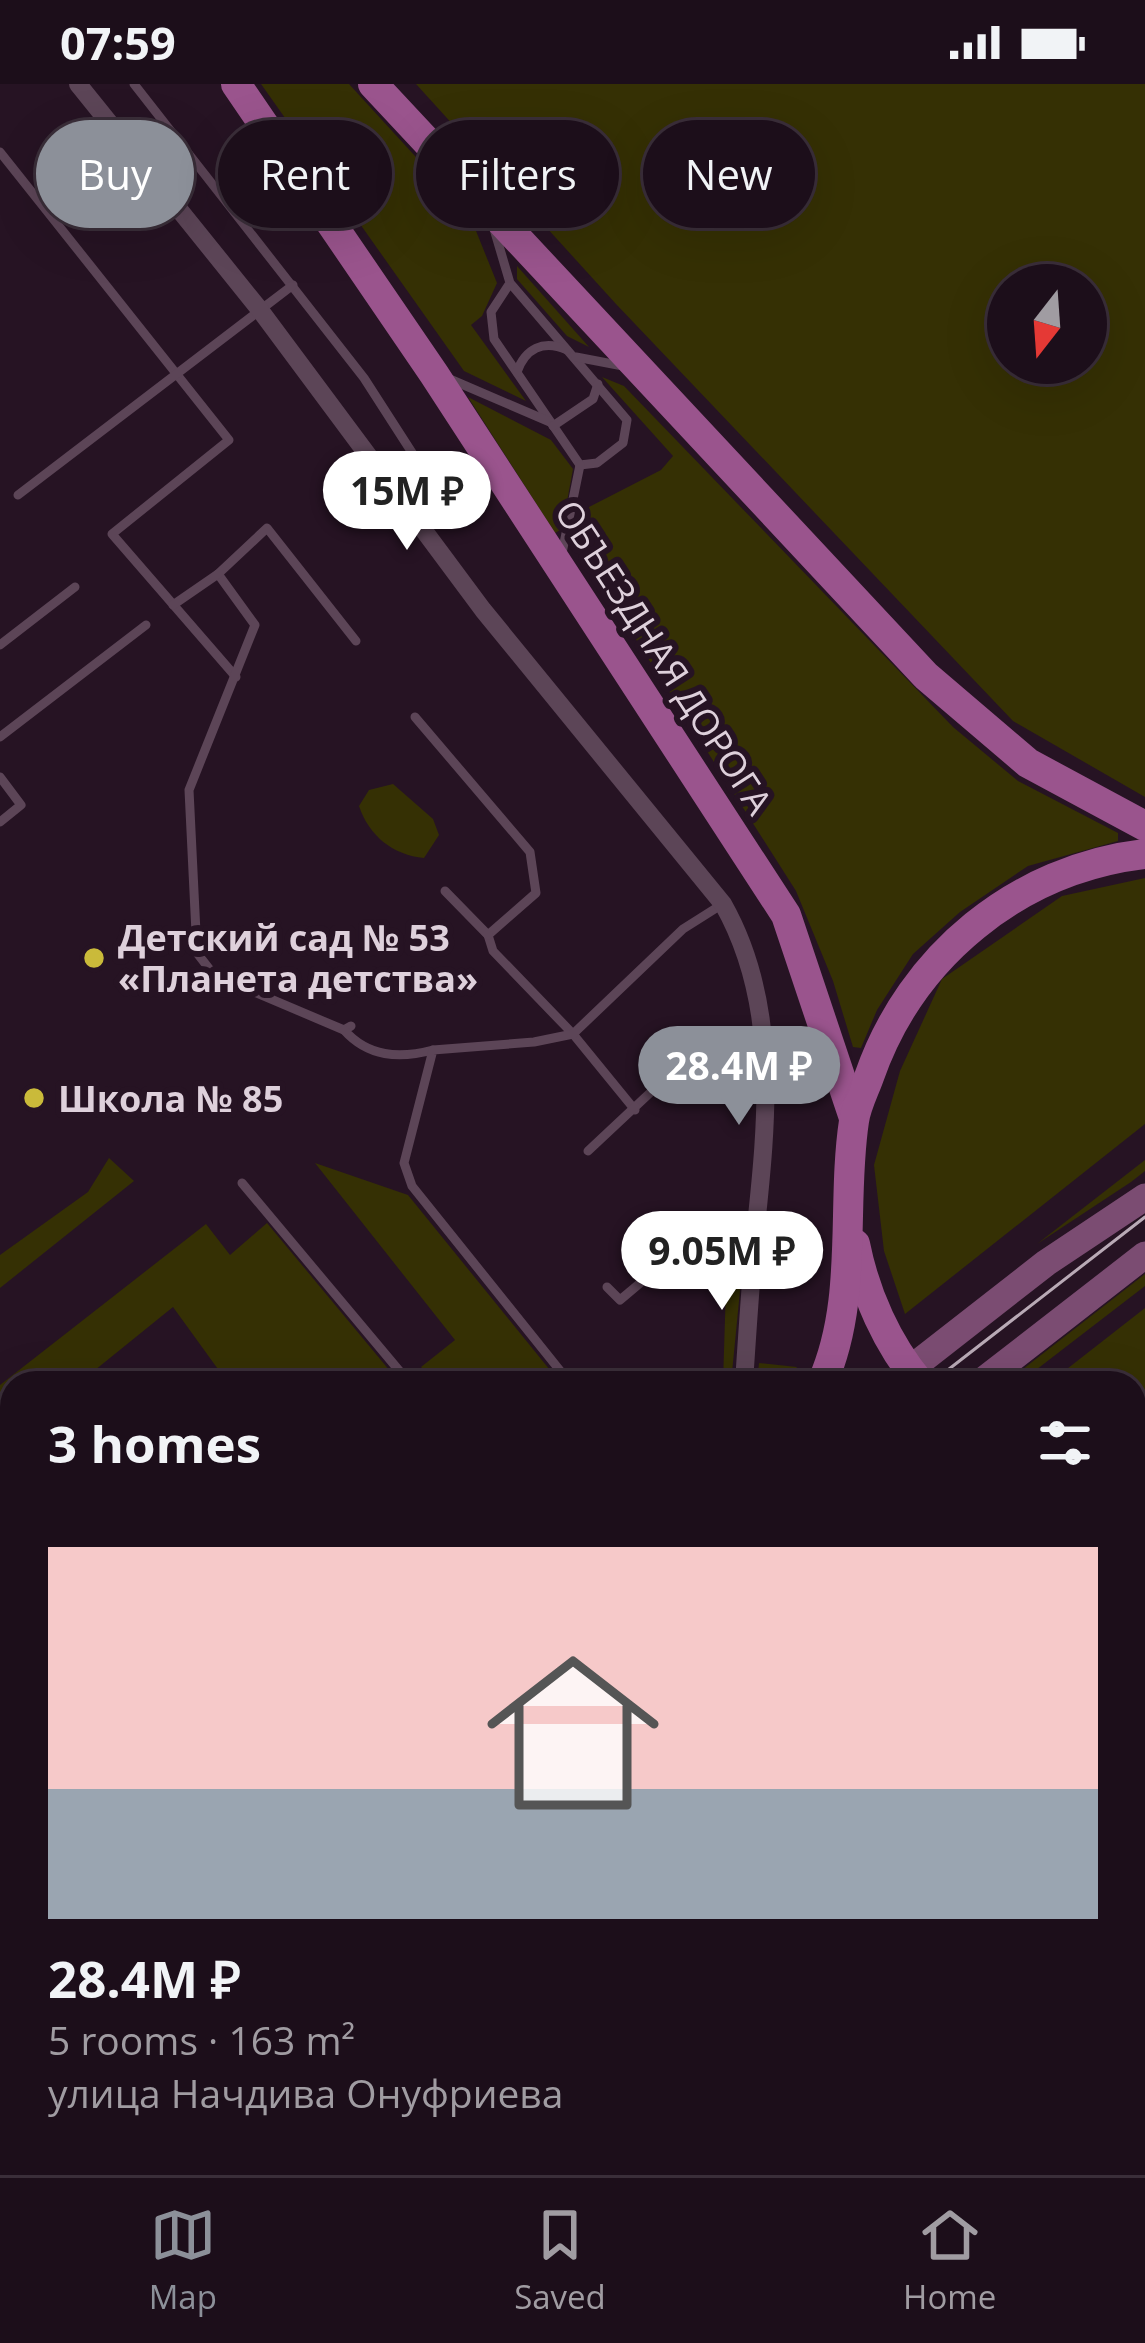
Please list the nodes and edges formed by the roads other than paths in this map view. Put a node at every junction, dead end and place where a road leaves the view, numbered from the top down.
1 (134, 84) edge
2 (236, 84) edge
3 (373, 84) edge
4 (84, 86) edge
5 (416, 130) edge
6 (0, 152) edge
7 (494, 228) edge
8 (508, 228) edge
9 (511, 284) junction
10 (293, 285) junction
11 (260, 310) junction
12 (574, 355) junction
13 (640, 369) junction
14 (517, 372) junction
15 (177, 373) junction
16 (434, 374) junction
17 (598, 385) junction
18 (552, 424) junction
19 (580, 465) junction
20 (18, 496) dead end
21 (447, 507) dead end
22 (559, 570) junction
23 (218, 574) junction
24 (75, 587) dead end
25 (173, 605) junction
26 (146, 626) dead end
27 (356, 641) dead end
28 (0, 645) edge
29 (236, 677) junction
30 (415, 717) dead end
31 (0, 736) edge
32 (0, 777) edge
33 (0, 822) edge
34 (1145, 826) edge
35 (1145, 854) edge
36 (445, 891) dead end
37 (723, 904) junction
38 (488, 934) junction
39 (573, 1034) junction
40 (433, 1049) junction
41 (767, 1097) junction
42 (634, 1110) junction
43 (854, 1118) junction
44 (588, 1151) dead end
45 (242, 1183) dead end
46 (1145, 1197) edge
47 (850, 1221) junction
48 (754, 1248) junction
49 (1145, 1255) edge
50 (607, 1286) dead end
51 (399, 1371) edge
52 (560, 1371) edge
53 (745, 1371) edge
54 (824, 1371) edge
55 (904, 1371) edge
56 (918, 1371) edge
57 (995, 1371) edge

1 - 10 lane
2 - 16 main road, ОБЪЕЗДНАЯ ДОРОГА
3 - 5 main road
4 - 11 street
6 - 15 lane
7 - 9 lane
8 - 13 main road
9 - 12 lane
9 - 14 lane
10 - 11 lane
10 - 21 lane
11 - 15 lane
11 - 37 street
12 - 13 lane
12 - 14 lane
12 - 17 lane
13 - 34 main road
14 - 18 lane
15 - 20 lane
15 - 25 lane
16 - 18 lane
16 - 22 main road, ОБЪЕЗДНАЯ ДОРОГА
17 - 18 lane
17 - 19 lane
18 - 19 lane
19 - 22 lane
22 - 43 main road, ОБЪЕЗДНАЯ ДОРОГА
23 - 25 lane
23 - 27 lane
23 - 29 lane
24 - 28 lane
25 - 29 lane
26 - 31 lane
29 - 40 lane
30 - 38 lane
32 - 33 lane
35 - 43 main road
36 - 38 lane
37 - 39 lane
37 - 41 street
38 - 39 lane
39 - 40 lane
39 - 42 lane
40 - 52 lane
41 - 42 lane
41 - 48 street
42 - 44 lane
43 - 47 main road
45 - 51 lane
46 - 56 main road
47 - 54 main road
47 - 55 main road
48 - 50 lane
48 - 53 street
49 - 57 main road

